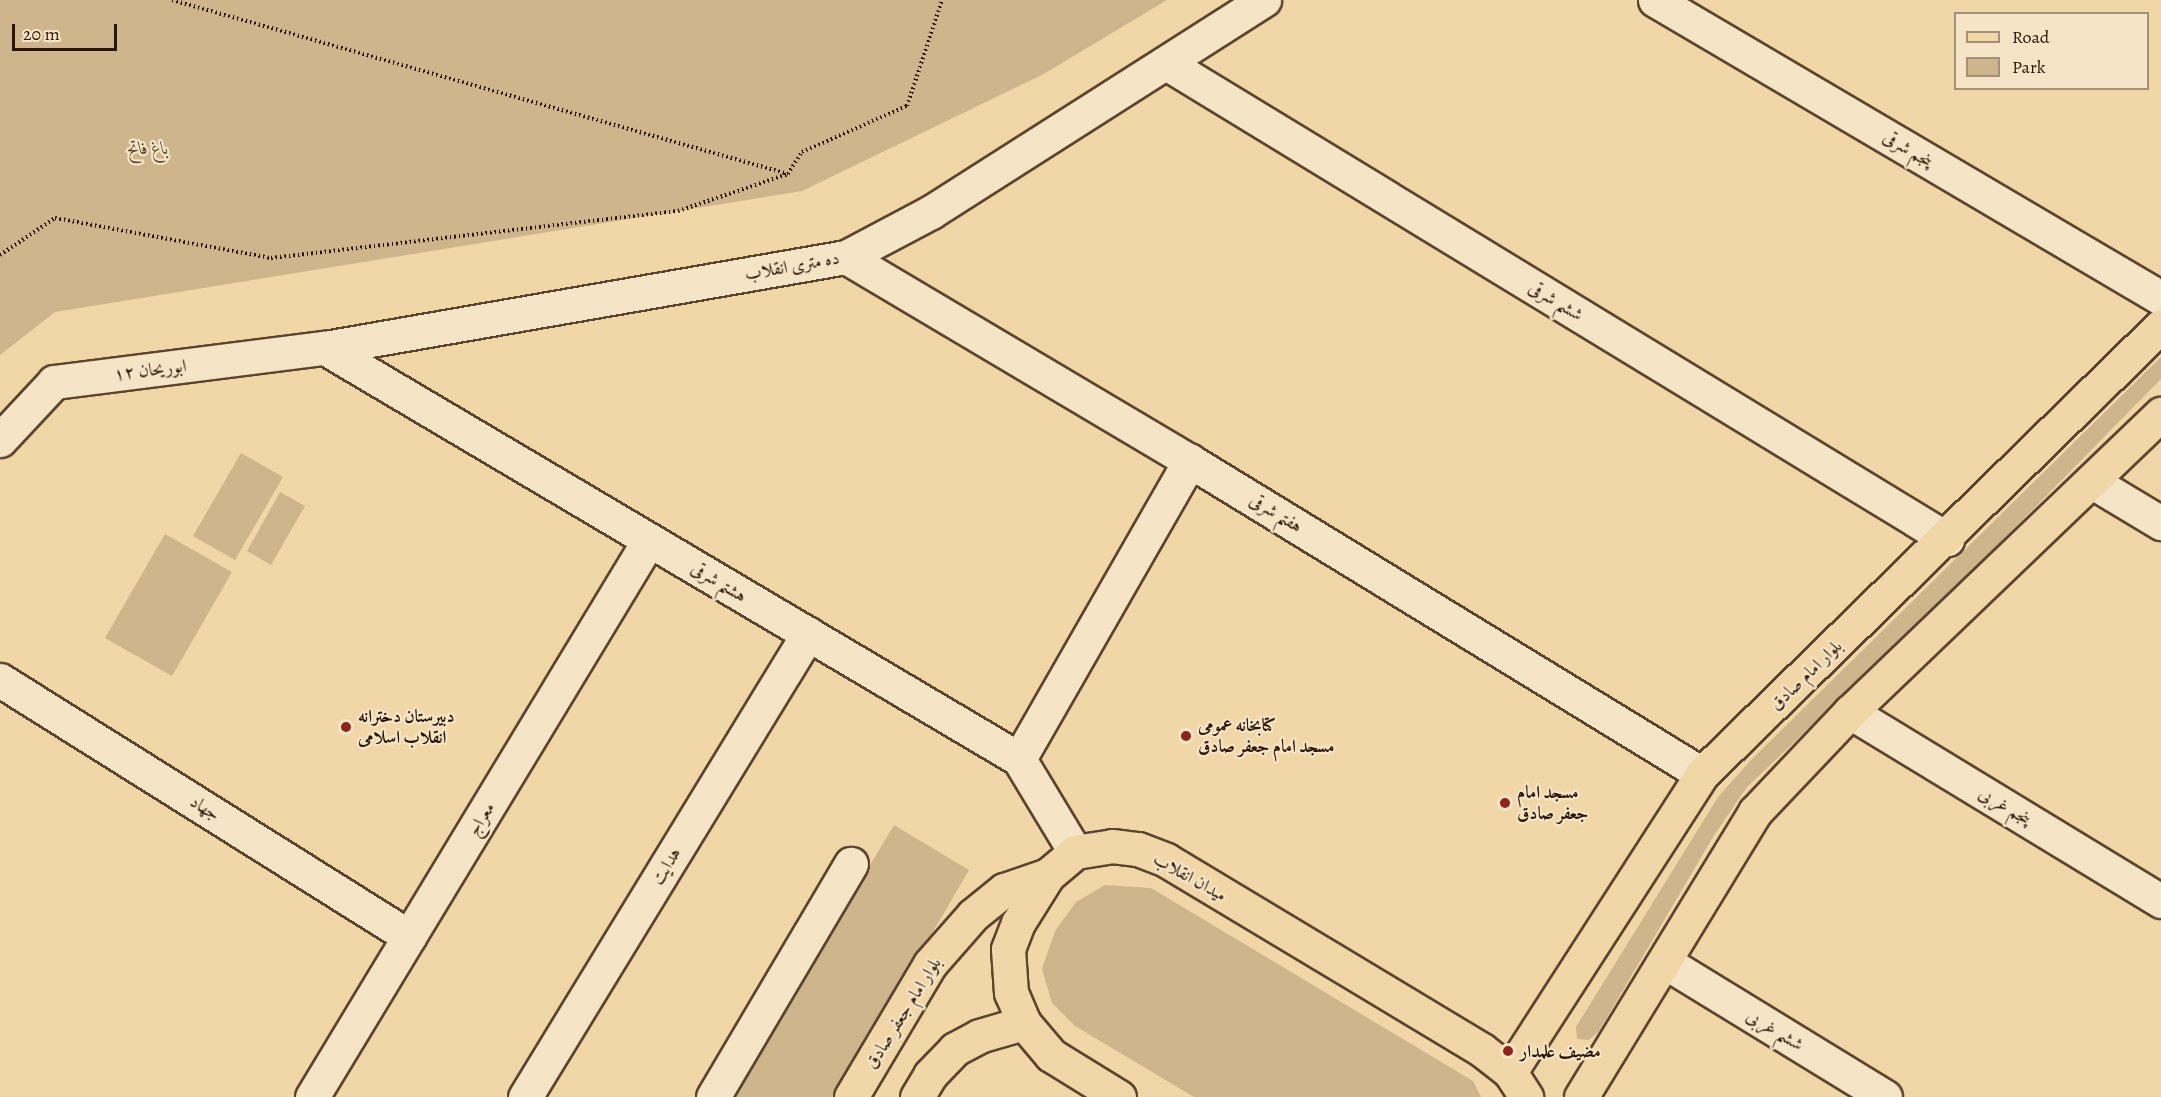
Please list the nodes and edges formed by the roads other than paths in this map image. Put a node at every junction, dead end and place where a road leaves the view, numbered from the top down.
1 (1264, 0) edge
2 (1656, 0) edge
3 (1166, 63) junction
4 (846, 257) junction
5 (2161, 298) edge
6 (2161, 326) edge
7 (325, 348) junction
8 (2161, 414) edge
9 (0, 440) edge
10 (1190, 461) junction
11 (2091, 481) junction
12 (2161, 523) edge
13 (1947, 539) junction
14 (649, 540) junction
15 (808, 634) junction
16 (0, 680) edge
17 (1850, 712) junction
18 (1019, 759) junction
19 (1702, 774) junction
20 (1075, 852) junction
21 (851, 864) dead end
22 (1048, 875) junction
23 (2161, 901) edge
24 (409, 937) junction
25 (1665, 962) junction
26 (1024, 1023) junction
27 (1518, 1085) edge
28 (1875, 1095) edge
29 (312, 1097) edge
30 (525, 1097) edge
31 (713, 1097) edge
32 (851, 1097) edge
33 (917, 1097) edge
34 (1119, 1097) edge
35 (1581, 1097) edge

1 - 3 street, ده متری انقلاب
2 - 5 street, پنجم شرقی
3 - 4 street, ده متری انقلاب
3 - 13 street, ششم شرقی
4 - 7 street, ده متری انقلاب
4 - 10 street, هفتم شرقی
6 - 13 main road, بلوار امام صادق
7 - 9 street, ابوریحان ۱۲
7 - 14 street, هشتم شرقی
8 - 11 main road
10 - 18 street
10 - 19 street, هفتم شرقی
11 - 12 street
11 - 17 main road
13 - 19 main road, بلوار امام صادق
14 - 15 street, هشتم شرقی
14 - 24 street, معراج
15 - 18 street, هشتم شرقی
15 - 30 street, هدایت
16 - 24 street, جهاد
17 - 23 street, پنجم غربی
17 - 25 main road
18 - 20 street, هشتم شرقی
19 - 27 main road, بلوار امام صادق
20 - 22 main road
20 - 27 main road, میدان انقلاب
21 - 31 street
22 - 26 main road
22 - 32 main road, بلوار امام جعفر صادق
24 - 29 street, معراج
25 - 28 street, ششم غربی
25 - 35 main road
26 - 33 main road
26 - 34 main road

